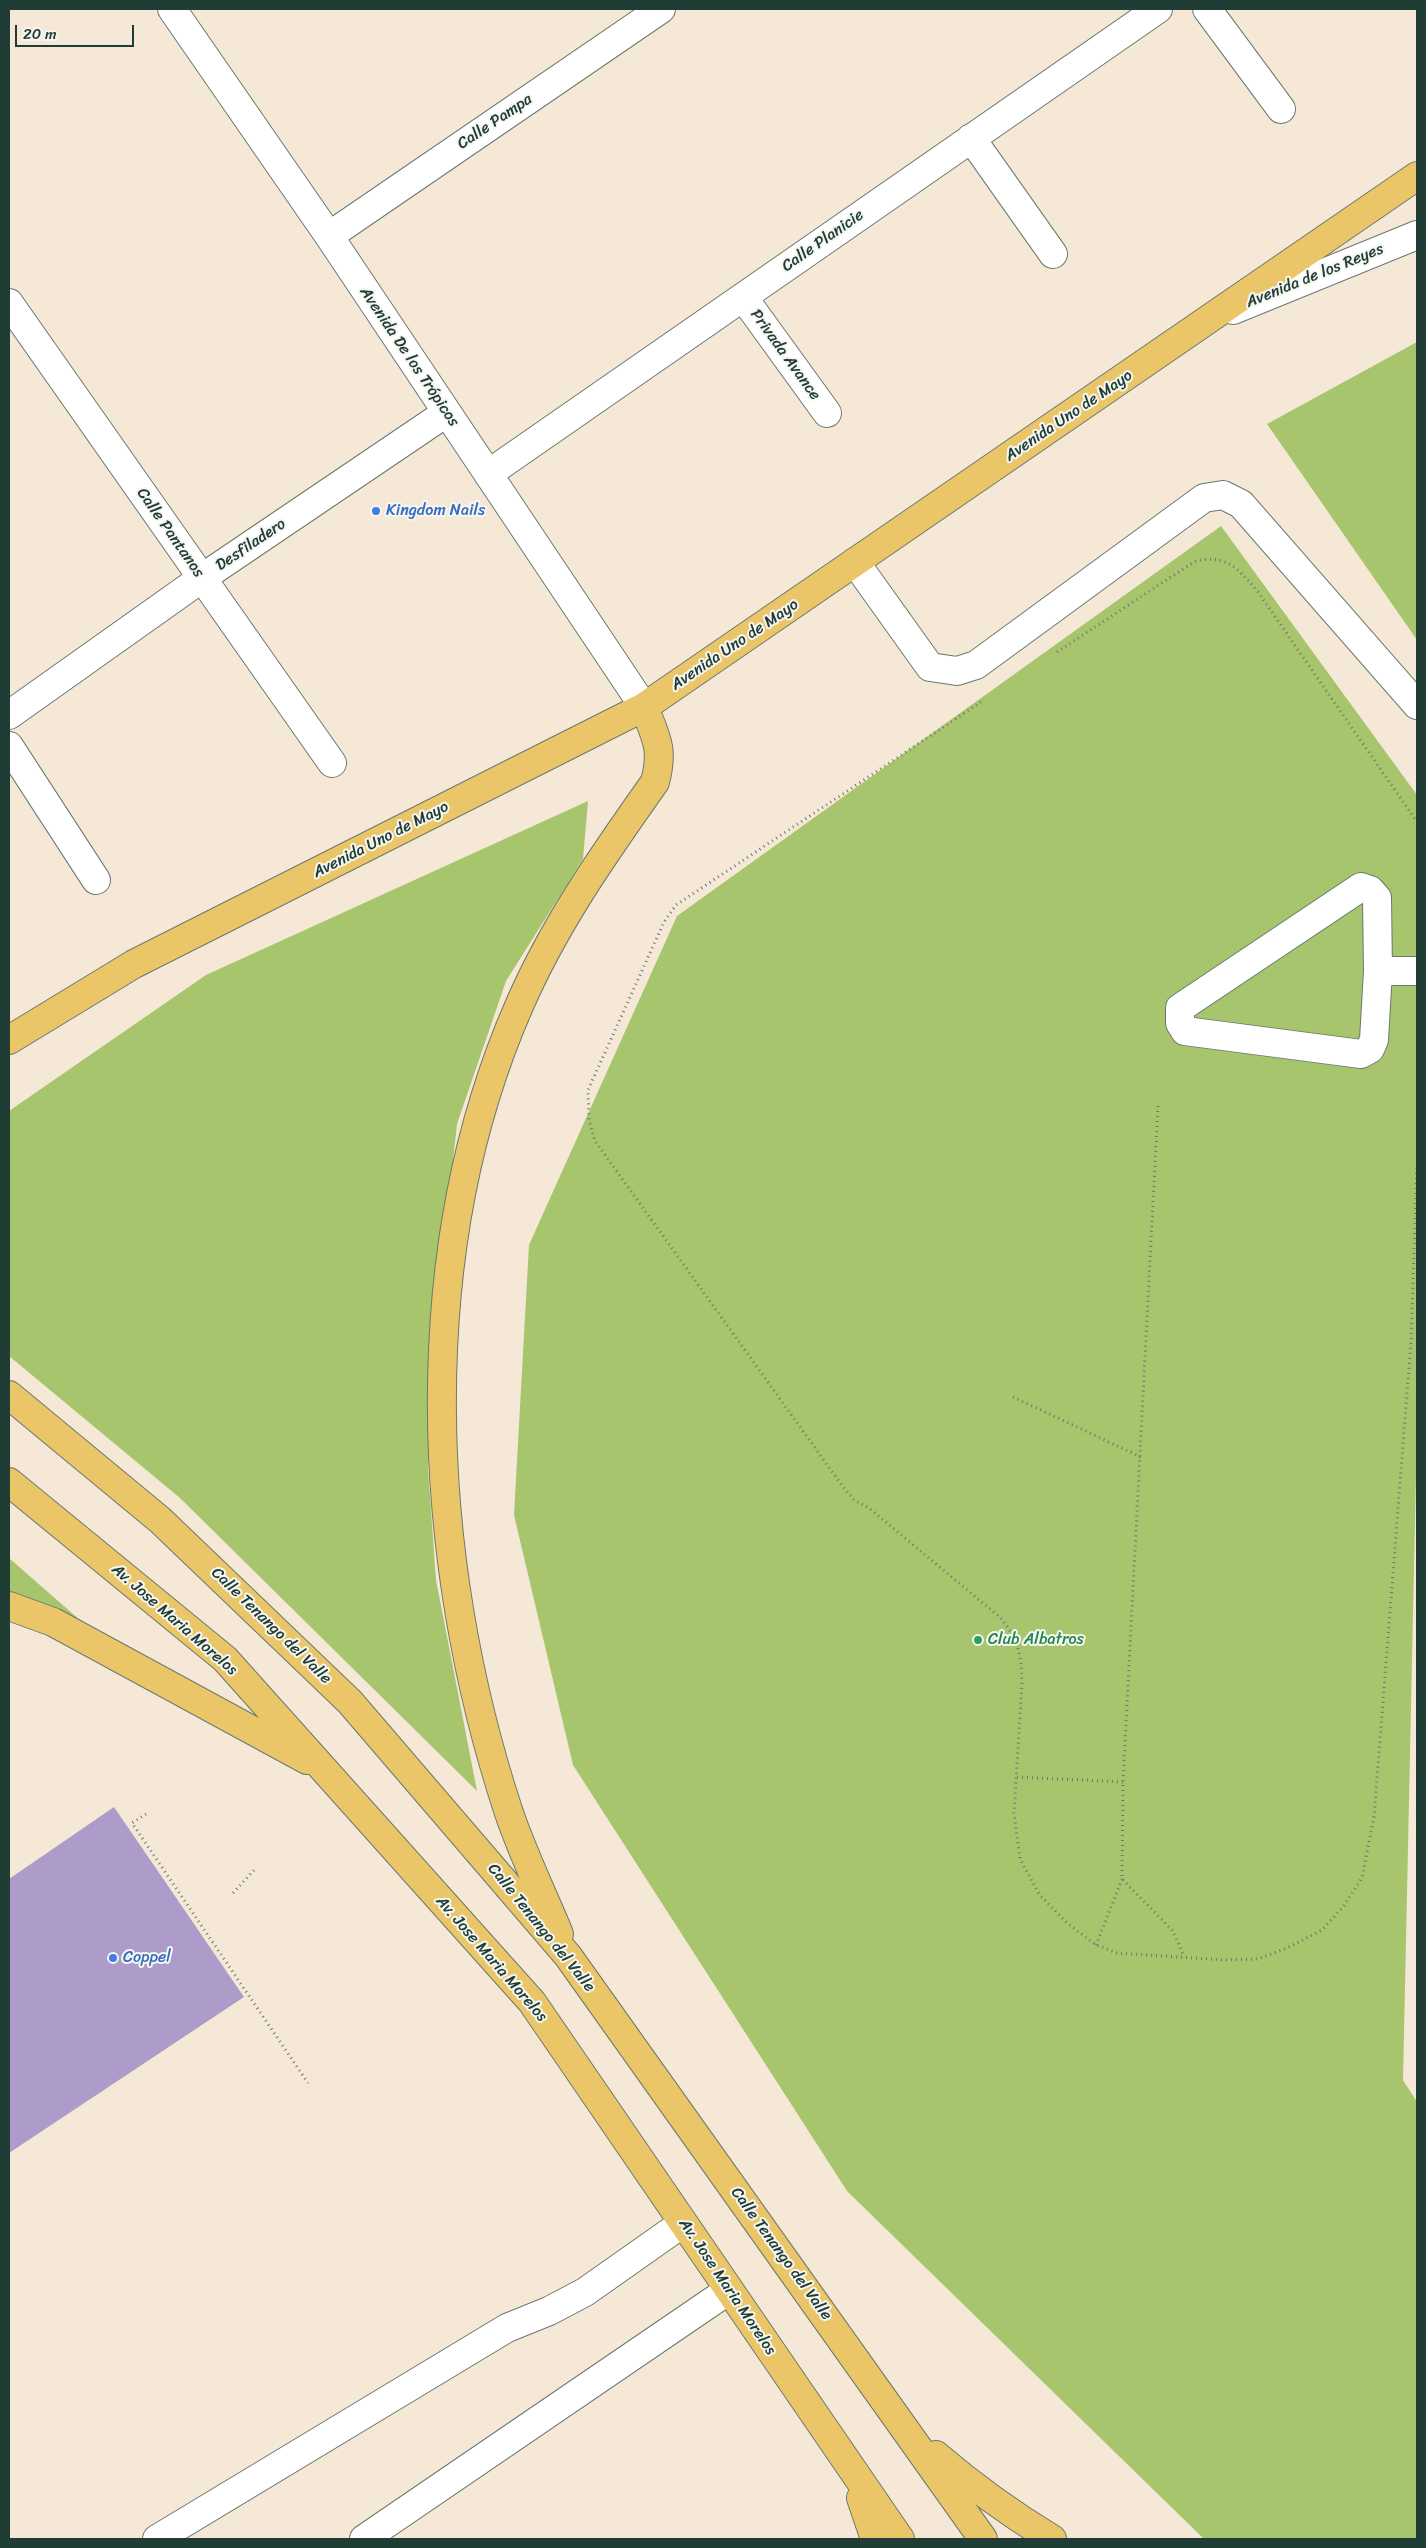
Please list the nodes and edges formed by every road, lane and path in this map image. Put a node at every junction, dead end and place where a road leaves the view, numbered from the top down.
1 (174, 9) edge
2 (662, 9) edge
3 (1158, 9) edge
4 (1207, 9) edge
5 (1282, 110) dead end
6 (971, 138) junction
7 (1417, 176) edge
8 (1417, 235) edge
9 (329, 236) junction
10 (1053, 254) dead end
11 (742, 297) junction
12 (9, 303) edge
13 (1213, 318) junction
14 (446, 413) junction
15 (827, 413) dead end
16 (488, 474) junction
17 (855, 562) junction
18 (202, 578) junction
19 (1049, 657) dead end
20 (982, 701) dead end
21 (1417, 705) edge
22 (644, 707) junction
23 (9, 715) edge
24 (9, 746) edge
25 (332, 762) dead end
26 (1417, 822) edge
27 (96, 880) dead end
28 (1378, 971) junction
29 (1417, 972) edge
30 (9, 1040) edge
31 (1158, 1106) dead end
32 (1417, 1164) edge
33 (9, 1395) edge
34 (1013, 1397) dead end
35 (1141, 1457) junction
36 (9, 1482) edge
37 (9, 1606) edge
38 (324, 1769) junction
39 (1016, 1777) junction
40 (1123, 1782) junction
41 (146, 1814) dead end
42 (255, 1868) dead end
43 (1122, 1879) junction
44 (233, 1893) dead end
45 (1096, 1945) junction
46 (568, 1956) junction
47 (1184, 1957) junction
48 (308, 2083) dead end
49 (683, 2223) junction
50 (729, 2290) junction
51 (902, 2424) junction
52 (848, 2464) junction
53 (157, 2539) edge
54 (364, 2539) edge
55 (875, 2539) edge
56 (900, 2539) edge
57 (984, 2539) edge
58 (1052, 2539) edge

1 - 9 street, Avenida De los Trópicos
2 - 9 street, Calle Pampa
3 - 6 street, Calle Planicie
4 - 5 street
6 - 10 street
6 - 11 street, Calle Planicie
7 - 13 main road, Avenida Uno de Mayo
8 - 13 street, Avenida de los Reyes
9 - 14 street, Avenida De los Trópicos
11 - 15 street, Privada Avance
11 - 16 street, Calle Planicie
12 - 18 street, Calle Pantanos
13 - 17 main road, Avenida Uno de Mayo
14 - 16 street, Avenida De los Trópicos
14 - 18 street, Desfiladero
16 - 22 street, Avenida De los Trópicos
17 - 21 street
17 - 22 main road, Avenida Uno de Mayo
18 - 23 street, Desfiladero
18 - 25 street, Calle Pantanos
19 - 26 path
20 - 39 path
22 - 30 main road, Avenida Uno de Mayo
22 - 46 main road
24 - 27 street
28 - 28 street
28 - 29 street
31 - 35 path
32 - 47 path
33 - 46 main road, Calle Tenango del Valle
34 - 35 path
35 - 40 path
36 - 38 main road, Av. Jose Maria Morelos
37 - 38 main road
38 - 49 main road, Av. Jose Maria Morelos
39 - 40 path
39 - 45 path
40 - 43 path
41 - 48 path
42 - 44 path
43 - 45 path
43 - 47 path
45 - 47 path
46 - 51 main road, Calle Tenango del Valle
49 - 50 main road, Av. Jose Maria Morelos
49 - 53 street
50 - 52 main road, Av. Jose Maria Morelos
50 - 54 street
51 - 57 main road, Calle Tenango del Valle
51 - 58 main road
52 - 55 main road
52 - 56 main road, Av. Jose Maria Morelos

